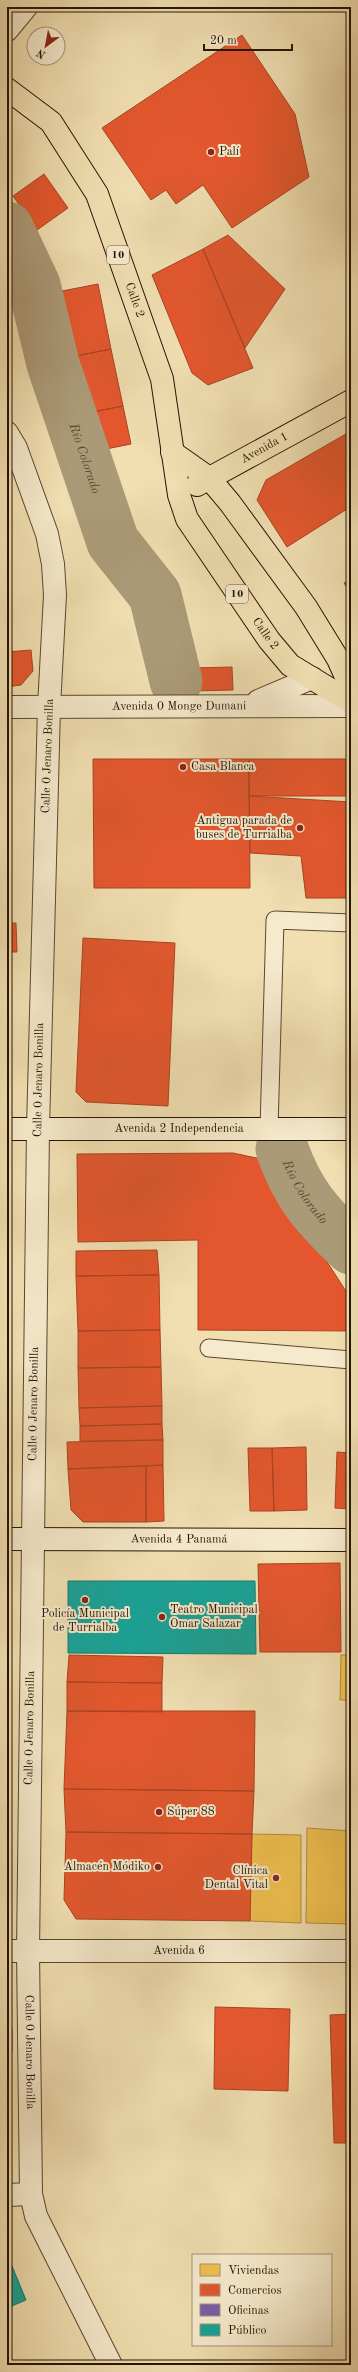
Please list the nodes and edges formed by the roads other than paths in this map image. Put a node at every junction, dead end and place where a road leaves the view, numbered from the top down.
1 (26, 7) edge
2 (7, 30) edge
3 (7, 89) edge
4 (351, 401) edge
5 (7, 433) edge
6 (172, 452) junction
7 (209, 478) junction
8 (179, 495) junction
9 (312, 678) junction
10 (351, 688) edge
11 (351, 702) edge
12 (247, 705) junction
13 (351, 706) edge
14 (7, 707) edge
15 (49, 707) junction
16 (351, 923) edge
17 (7, 1129) edge
18 (38, 1129) junction
19 (269, 1129) junction
20 (351, 1129) edge
21 (209, 1348) dead end
22 (351, 1360) edge
23 (7, 1539) edge
24 (33, 1539) junction
25 (351, 1540) edge
26 (17, 1951) edge
27 (351, 1951) edge
28 (31, 2194) junction
29 (7, 2195) edge
30 (110, 2365) edge

1 - 2 street
3 - 6 main road, Calle 2 / 10
4 - 7 main road, Avenida 1
5 - 15 street, Calle 0 Jenaro Bonilla
6 - 7 main road
6 - 8 main road, Calle 2 / 10
7 - 8 main road, Avenida 1
7 - 10 main road
8 - 9 main road, Calle 2 / 10
9 - 11 main road, Calle 2 / 10
9 - 12 street
12 - 13 street, Avenida 0 Monge Dumani
12 - 15 street, Avenida 0 Monge Dumani
14 - 15 street, Avenida 0 Monge Dumani
15 - 18 street, Calle 0 Jenaro Bonilla
16 - 19 lane
17 - 18 street, Avenida 2 Independencia
18 - 19 street, Avenida 2 Independencia
18 - 24 street, Calle 0 Jenaro Bonilla
19 - 20 street, Avenida 2 Independencia
21 - 22 lane
23 - 24 street, Avenida 4 Panamá
24 - 25 street, Avenida 4 Panamá
24 - 26 street, Calle 0 Jenaro Bonilla
26 - 27 street, Avenida 6
26 - 28 street, Calle 0 Jenaro Bonilla
28 - 29 street
28 - 30 street, Calle 0 Jenaro Bonilla

